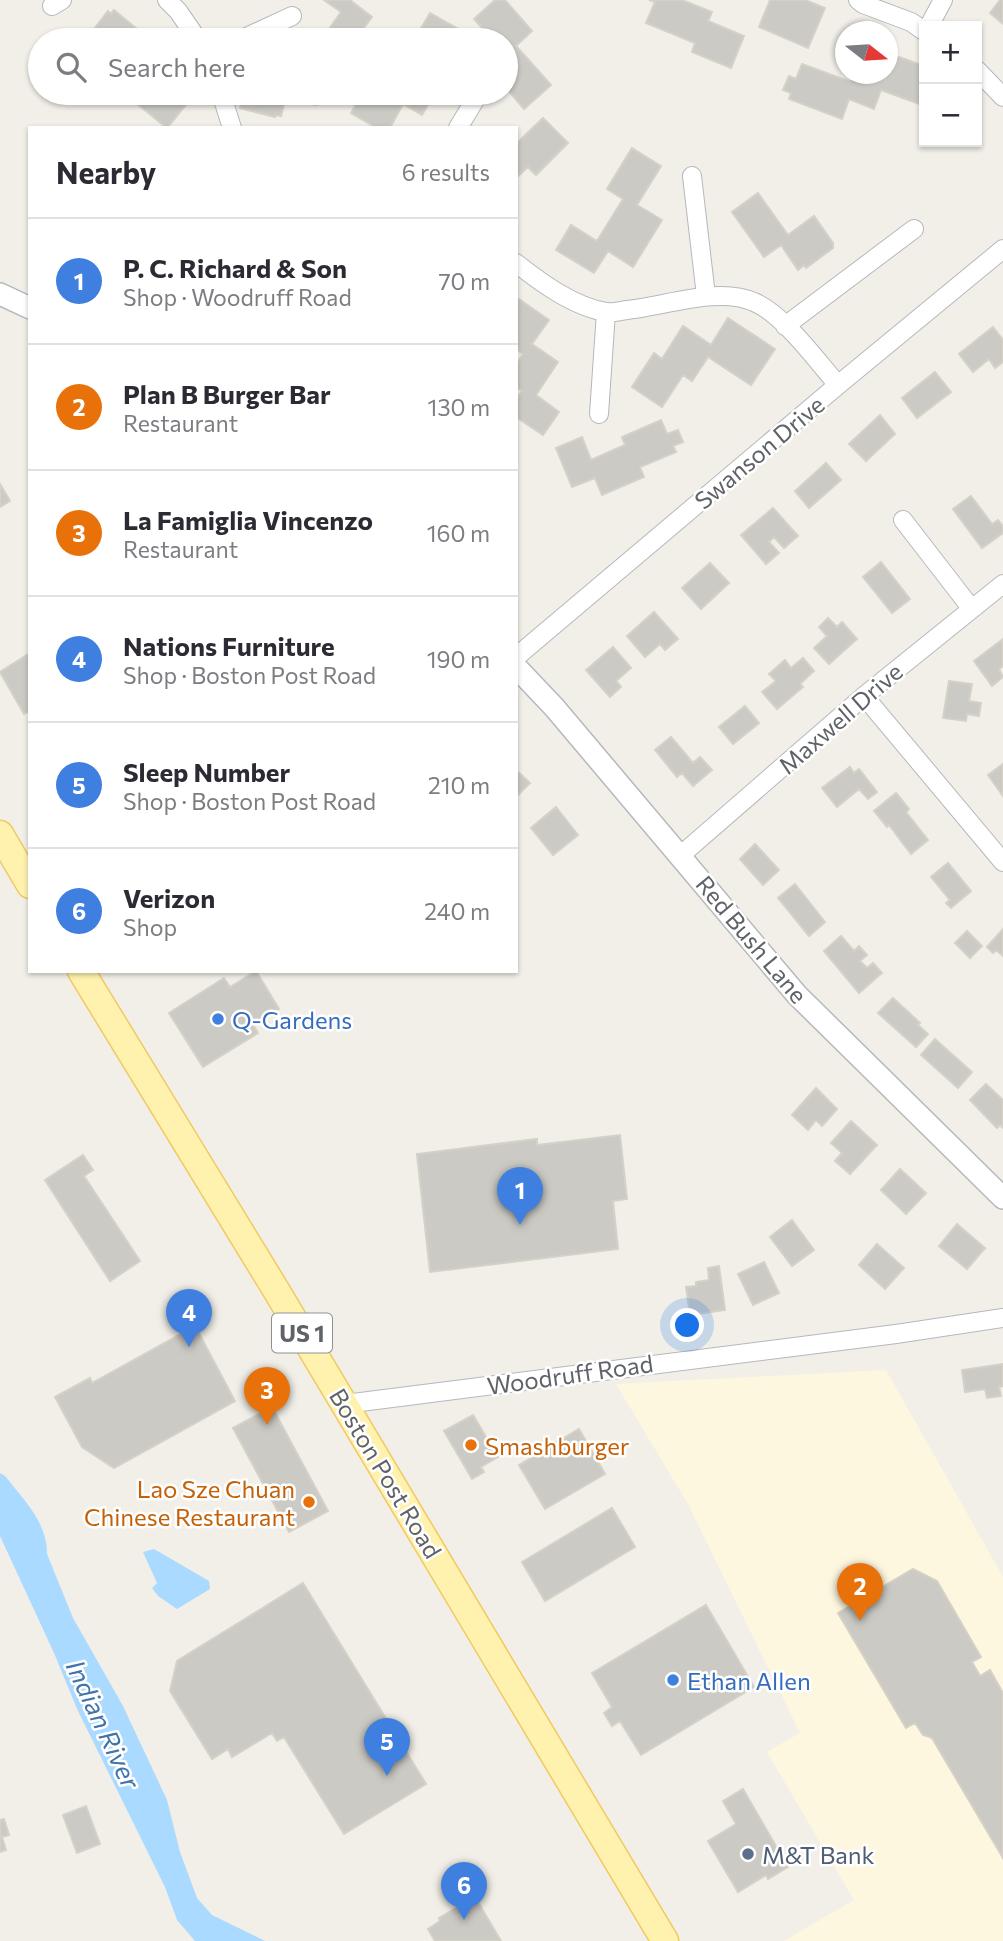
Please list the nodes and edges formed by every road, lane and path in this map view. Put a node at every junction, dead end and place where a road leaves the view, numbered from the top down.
1 (167, 0) edge
2 (858, 0) edge
3 (943, 0) edge
4 (292, 16) dead end
5 (932, 21) edge
6 (190, 28) edge
7 (266, 28) edge
8 (919, 28) edge
9 (982, 75) edge
10 (1003, 97) edge
11 (225, 105) edge
12 (472, 105) edge
13 (231, 126) edge
14 (459, 126) edge
15 (692, 176) dead end
16 (914, 229) dead end
17 (1003, 249) edge
18 (518, 264) edge
19 (0, 294) edge
20 (706, 296) junction
21 (28, 307) edge
22 (606, 312) junction
23 (785, 326) junction
24 (838, 385) junction
25 (599, 414) dead end
26 (903, 520) dead end
27 (1003, 584) edge
28 (971, 608) junction
29 (518, 655) edge
30 (518, 669) edge
31 (864, 696) junction
32 (0, 834) edge
33 (681, 855) junction
34 (1003, 862) edge
35 (28, 883) edge
36 (83, 973) edge
37 (1003, 1198) edge
38 (1003, 1318) edge
39 (345, 1404) junction
40 (665, 1941) edge

1 - 6 street
2 - 8 street
3 - 5 street
4 - 7 street
9 - 10 street
11 - 13 street
12 - 14 street
15 - 20 street
16 - 23 street
17 - 24 street, Swanson Drive
18 - 22 street
19 - 21 street
20 - 22 street
20 - 23 street
22 - 25 street
23 - 24 street
24 - 29 street, Swanson Drive
26 - 28 street
27 - 28 street, Maxwell Drive
28 - 31 street, Maxwell Drive
30 - 33 street, Red Bush Lane
31 - 33 street, Maxwell Drive
31 - 34 street
32 - 35 main road
33 - 37 street, Red Bush Lane
36 - 39 main road, Boston Post Road / US 1
38 - 39 street, Woodruff Road
39 - 40 main road, Boston Post Road / US 1

